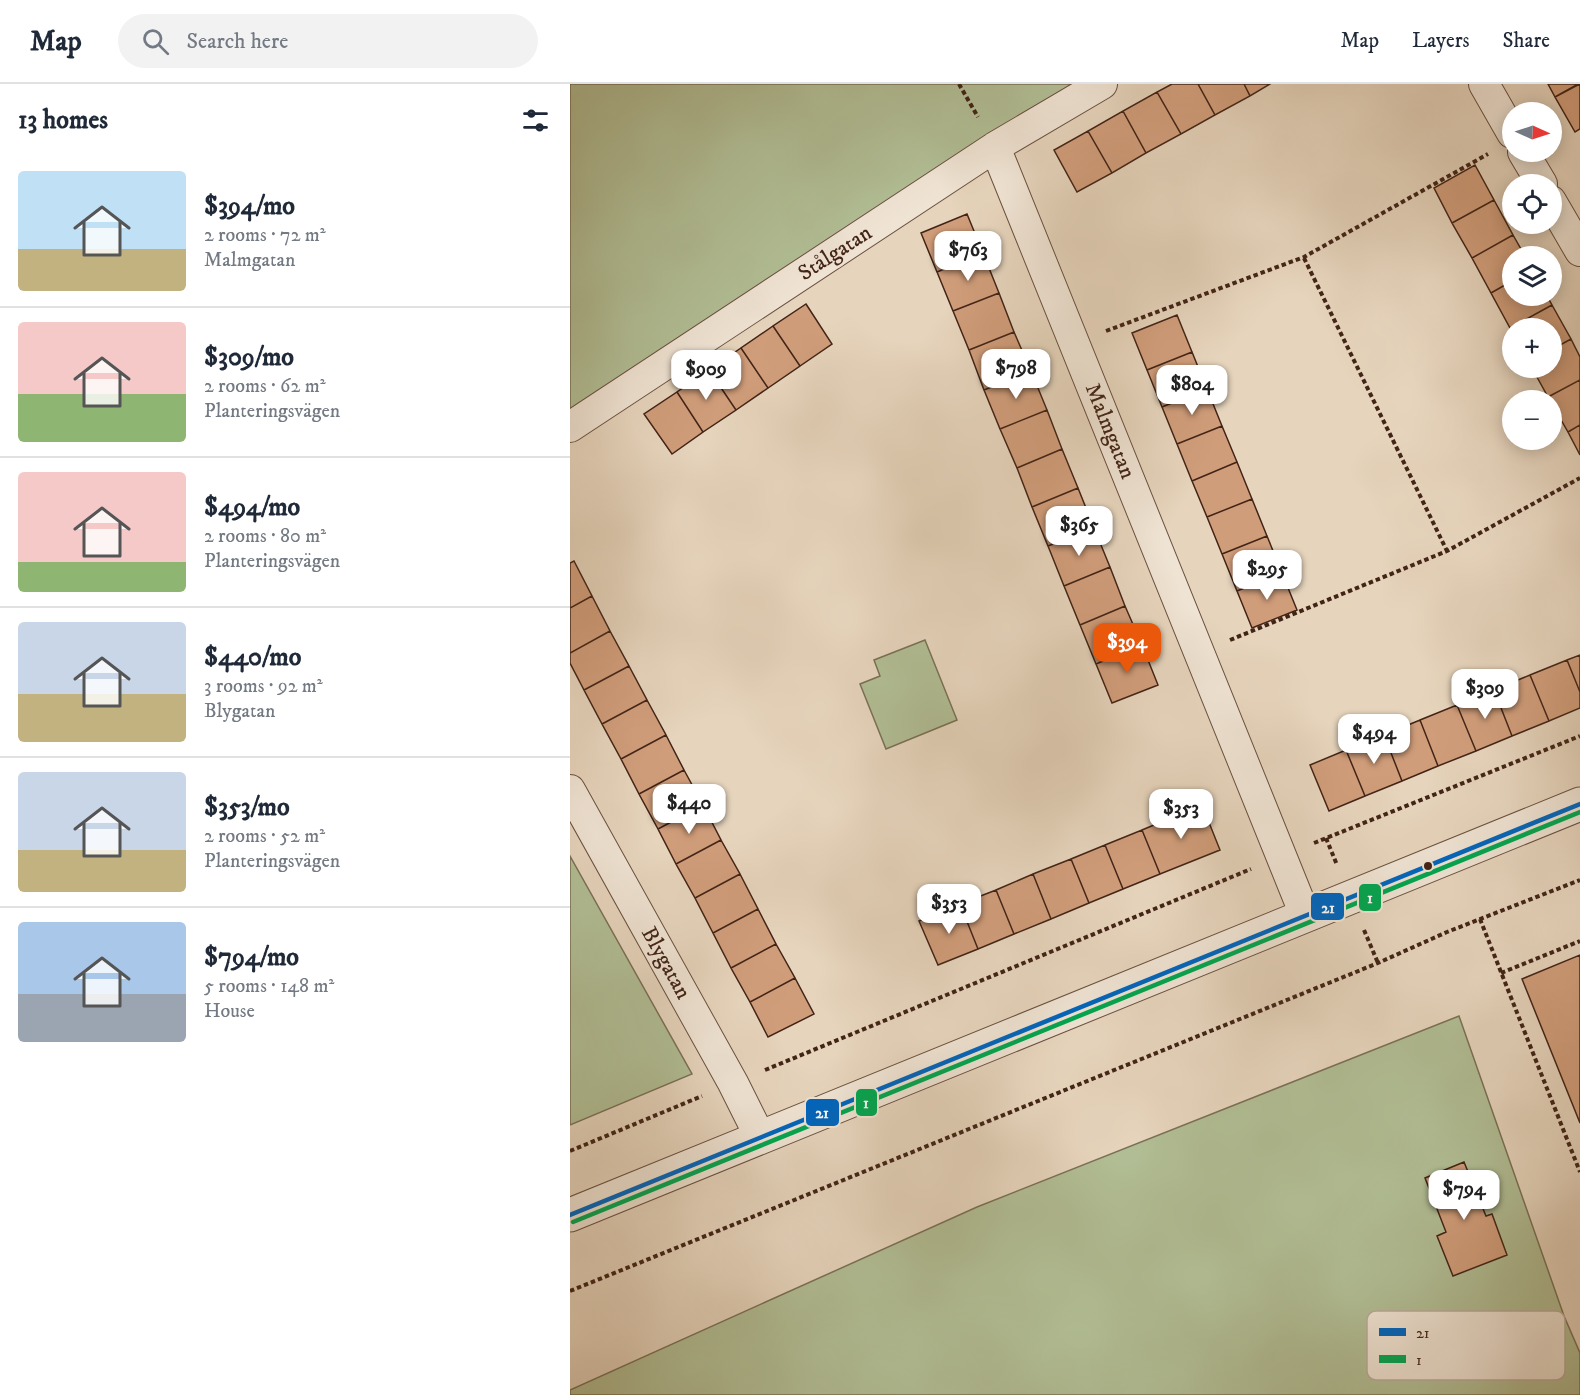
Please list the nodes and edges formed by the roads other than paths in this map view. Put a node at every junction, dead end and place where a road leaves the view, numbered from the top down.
1 (1102, 84) edge
2 (1484, 84) edge
3 (1502, 142) edge
4 (995, 147) junction
5 (1562, 220) edge
6 (1580, 251) edge
7 (570, 428) edge
8 (570, 790) edge
9 (1580, 804) edge
10 (1305, 915) junction
11 (760, 1137) junction
12 (570, 1215) edge

1 - 4 street, Stålgatan
2 - 3 street
4 - 7 street, Stålgatan
4 - 10 street, Malmgatan
5 - 6 street
8 - 11 street, Blygatan
9 - 10 street
10 - 11 street
11 - 12 street

